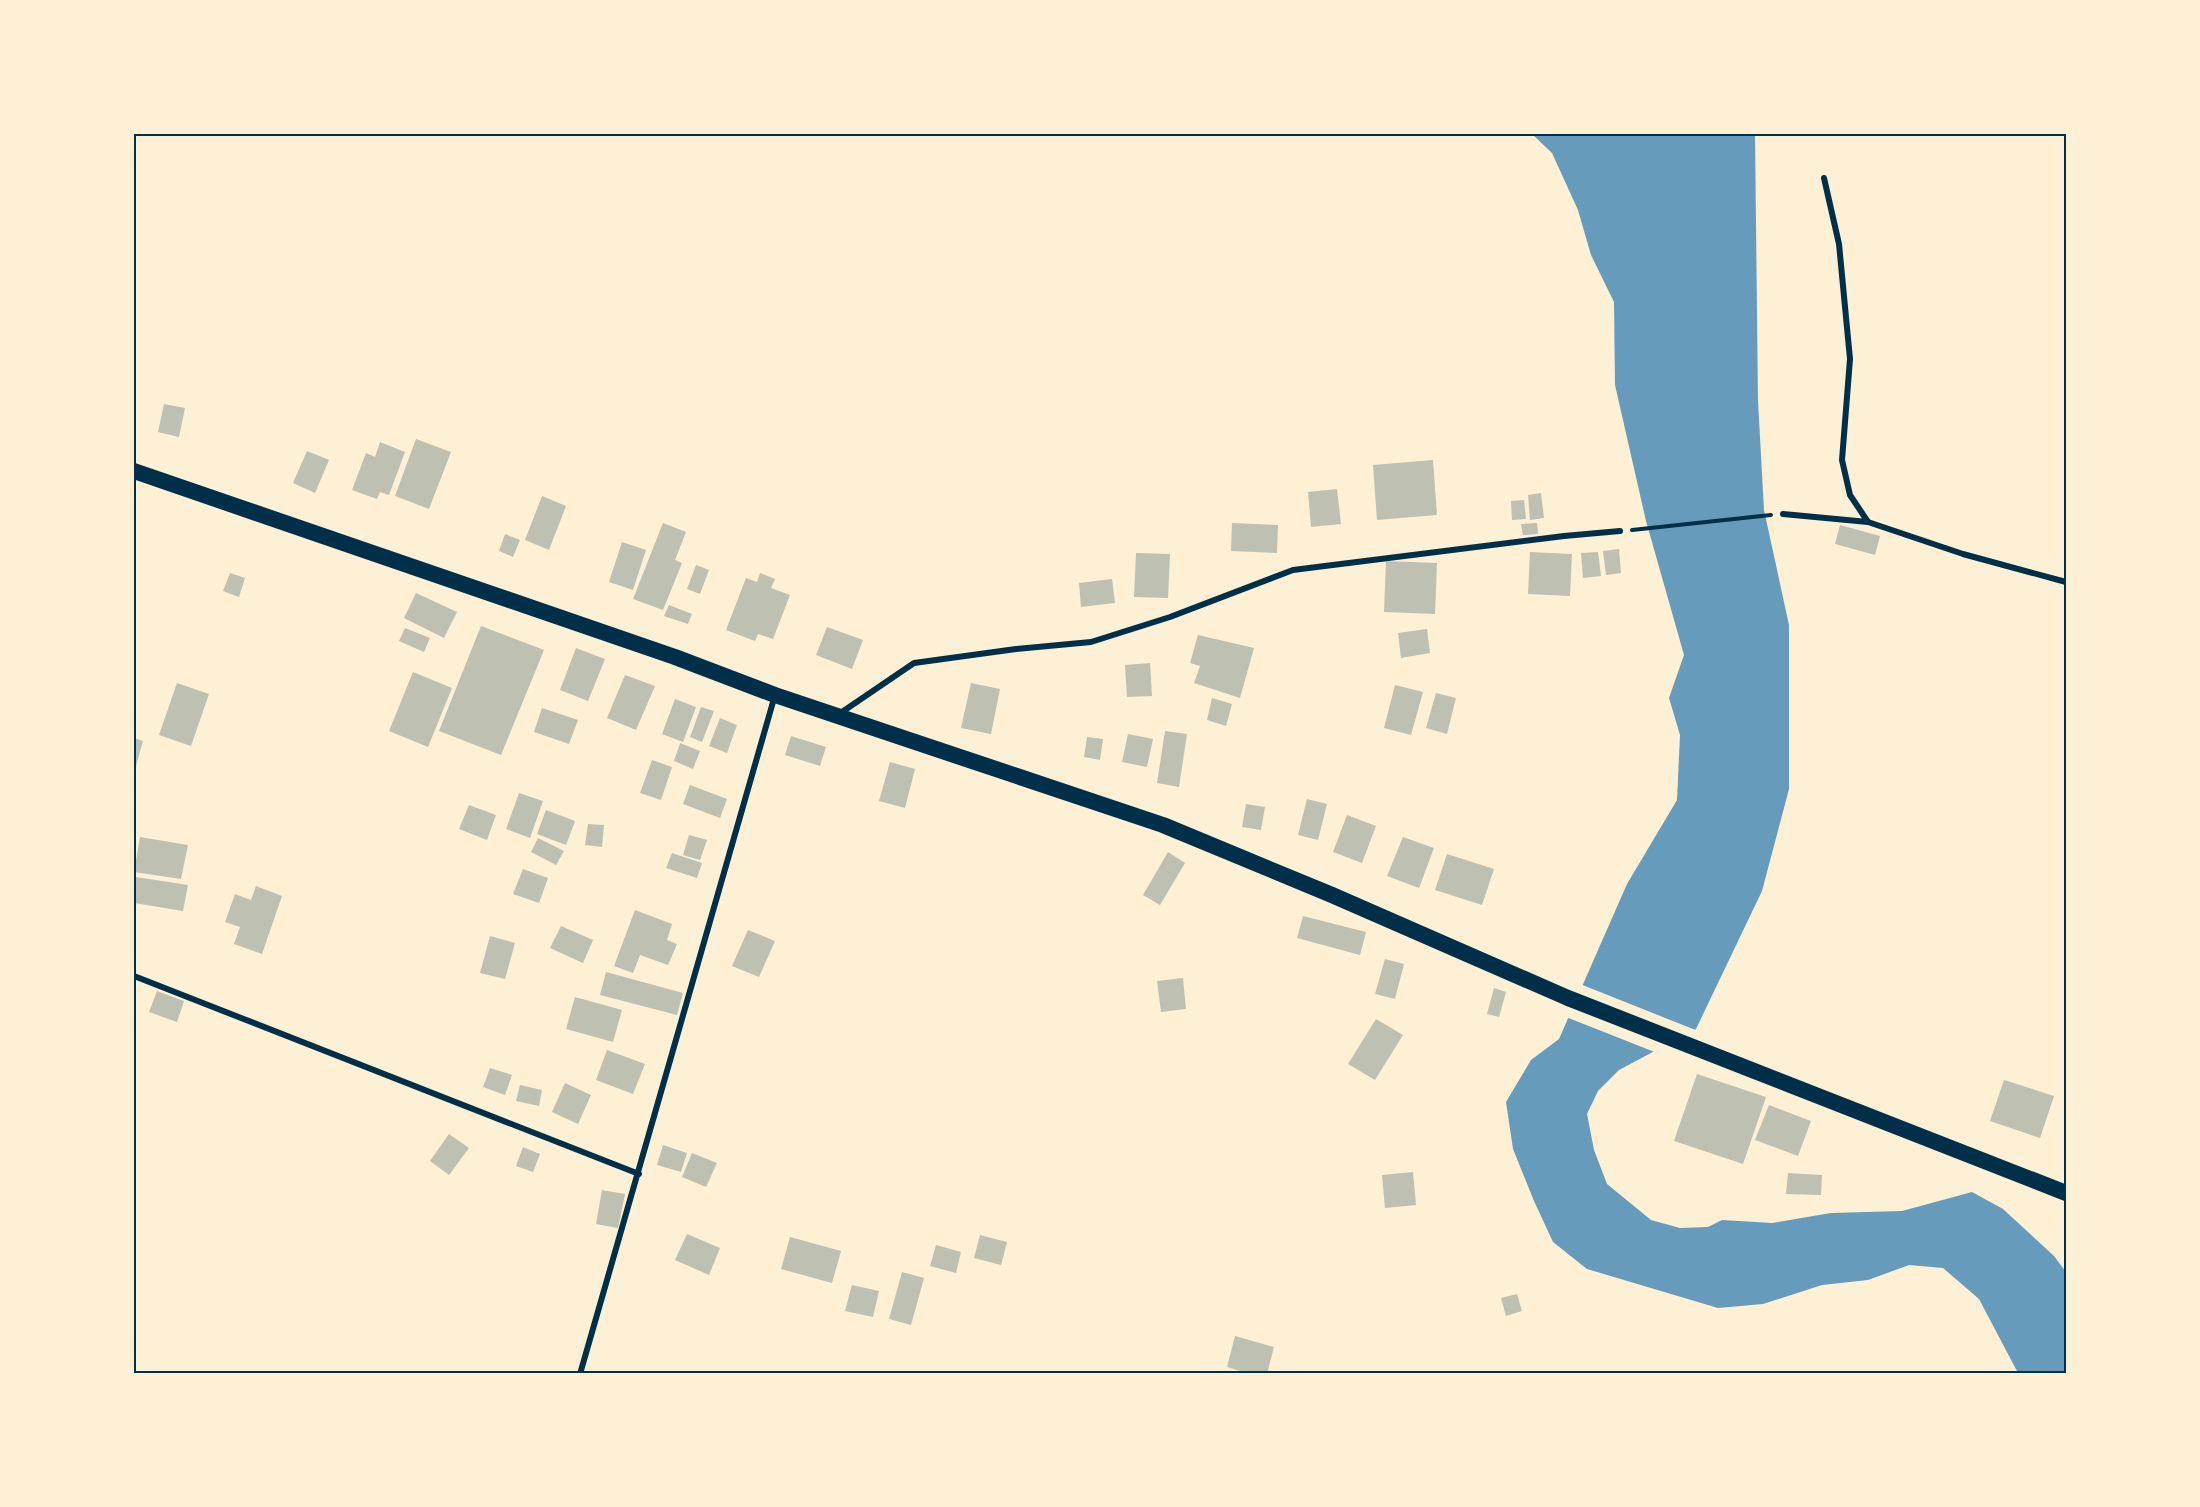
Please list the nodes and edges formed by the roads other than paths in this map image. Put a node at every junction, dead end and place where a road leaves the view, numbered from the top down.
1 (1824, 178) dead end
2 (134, 471) edge
3 (1783, 514) road end
4 (1868, 522) junction
5 (1620, 531) road end
6 (2067, 582) edge
7 (775, 695) junction
8 (837, 716) junction
9 (134, 976) edge
10 (639, 1174) junction
11 (2067, 1193) edge
12 (580, 1374) edge

1 - 4 street
2 - 7 highway
3 - 4 street
4 - 6 street
5 - 8 street
7 - 8 highway
7 - 10 street
8 - 11 highway
9 - 10 street
10 - 12 street

